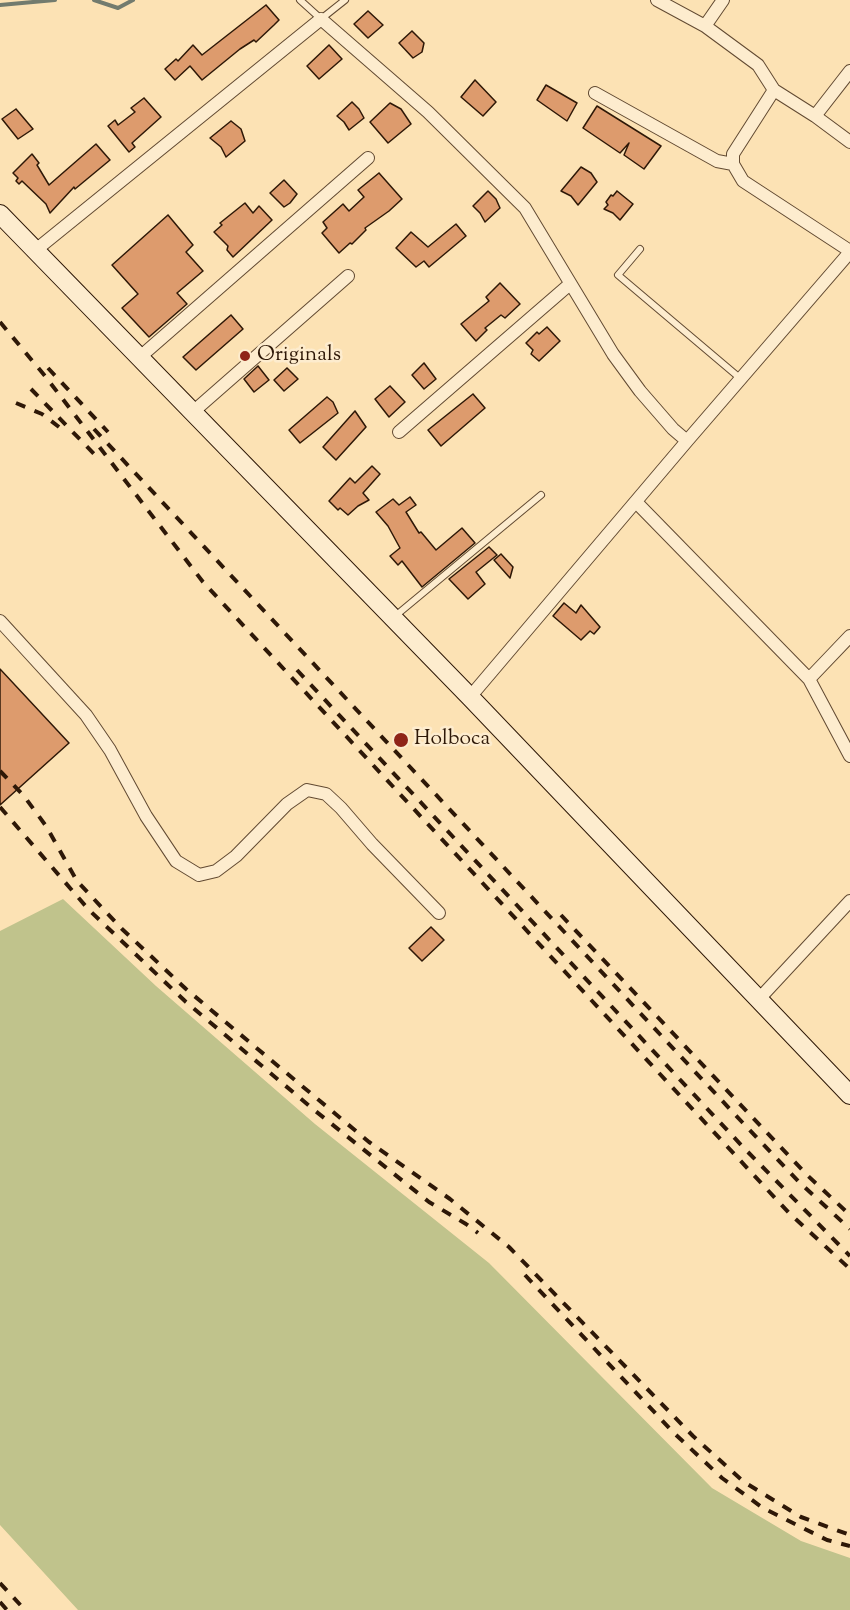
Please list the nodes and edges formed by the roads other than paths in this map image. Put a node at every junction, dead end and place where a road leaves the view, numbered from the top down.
1 (300, 0) edge
2 (345, 0) edge
3 (657, 0) edge
4 (723, 0) edge
5 (321, 19) junction
6 (705, 26) junction
7 (850, 71) edge
8 (774, 90) junction
9 (595, 93) dead end
10 (815, 116) junction
11 (850, 142) edge
12 (368, 158) dead end
13 (733, 164) junction
14 (0, 214) edge
15 (37, 249) junction
16 (640, 249) dead end
17 (850, 251) edge
18 (348, 276) dead end
19 (570, 284) junction
20 (140, 357) junction
21 (741, 379) junction
22 (194, 411) junction
23 (399, 432) dead end
24 (687, 441) junction
25 (542, 495) dead end
26 (636, 502) junction
27 (393, 618) junction
28 (0, 621) edge
29 (850, 636) edge
30 (809, 679) junction
31 (470, 697) junction
32 (850, 756) edge
33 (850, 901) edge
34 (439, 913) dead end
35 (759, 999) junction
36 (850, 1095) edge

1 - 5 lane
2 - 5 lane
3 - 6 street
4 - 6 street
5 - 15 street
5 - 19 street
6 - 8 street
7 - 10 street
8 - 10 street
8 - 13 street
9 - 13 street
10 - 11 street
12 - 20 street
13 - 17 street
14 - 15 main road
15 - 20 main road
16 - 21 lane
17 - 21 street
18 - 22 street
19 - 23 street
19 - 24 street
20 - 22 main road
21 - 24 street
22 - 27 main road
24 - 26 street
25 - 27 lane
26 - 30 street
26 - 31 street
27 - 31 main road
28 - 34 street
29 - 30 street
30 - 32 street
31 - 35 main road
33 - 35 street
35 - 36 main road

